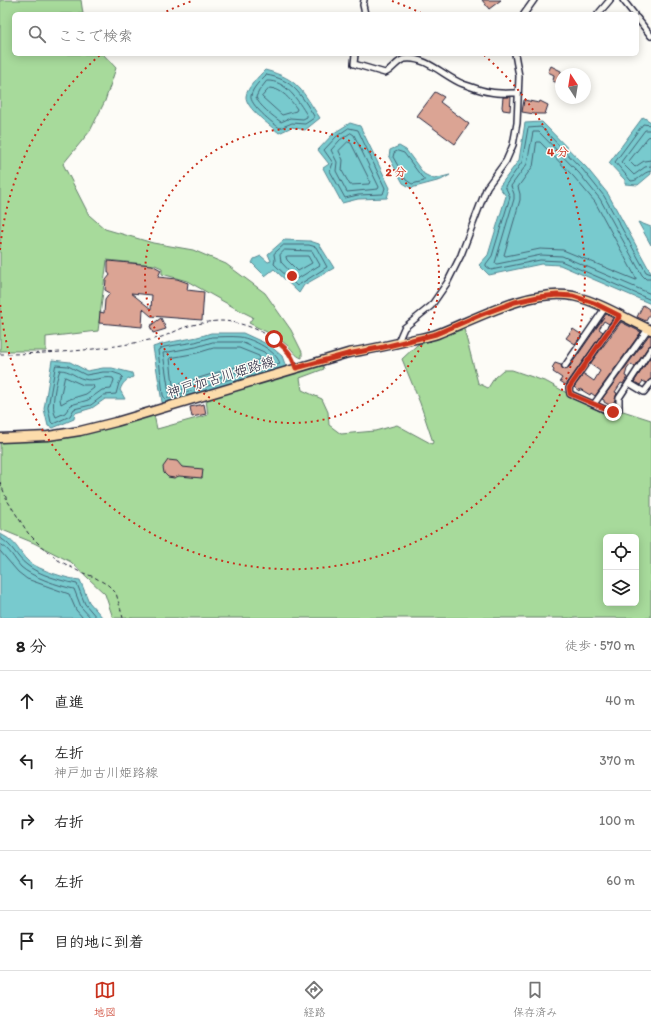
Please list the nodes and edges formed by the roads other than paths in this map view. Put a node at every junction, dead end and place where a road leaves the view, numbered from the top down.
1 (364, 0) edge
2 (534, 0) edge
3 (610, 0) edge
4 (624, 0) edge
5 (365, 12) edge
6 (525, 12) edge
7 (600, 12) edge
8 (633, 12) edge
9 (639, 21) edge
10 (651, 36) edge
11 (355, 56) edge
12 (515, 56) edge
13 (518, 93) junction
14 (605, 308) junction
15 (620, 316) junction
16 (649, 330) edge
17 (397, 344) junction
18 (651, 349) edge
19 (565, 366) dead end
20 (629, 383) junction
21 (651, 383) edge
22 (594, 404) junction
23 (0, 438) edge

1 - 5 street
2 - 6 street
3 - 7 street
4 - 8 street
9 - 10 street
11 - 13 street
12 - 13 street
13 - 17 street
14 - 15 main road, 神戸加古川姫路線
14 - 17 main road, 神戸加古川姫路線
14 - 19 street
15 - 16 main road, 神戸加古川姫路線
15 - 22 street
16 - 22 street
17 - 23 main road, 神戸加古川姫路線
18 - 20 street
20 - 21 street
20 - 22 street

